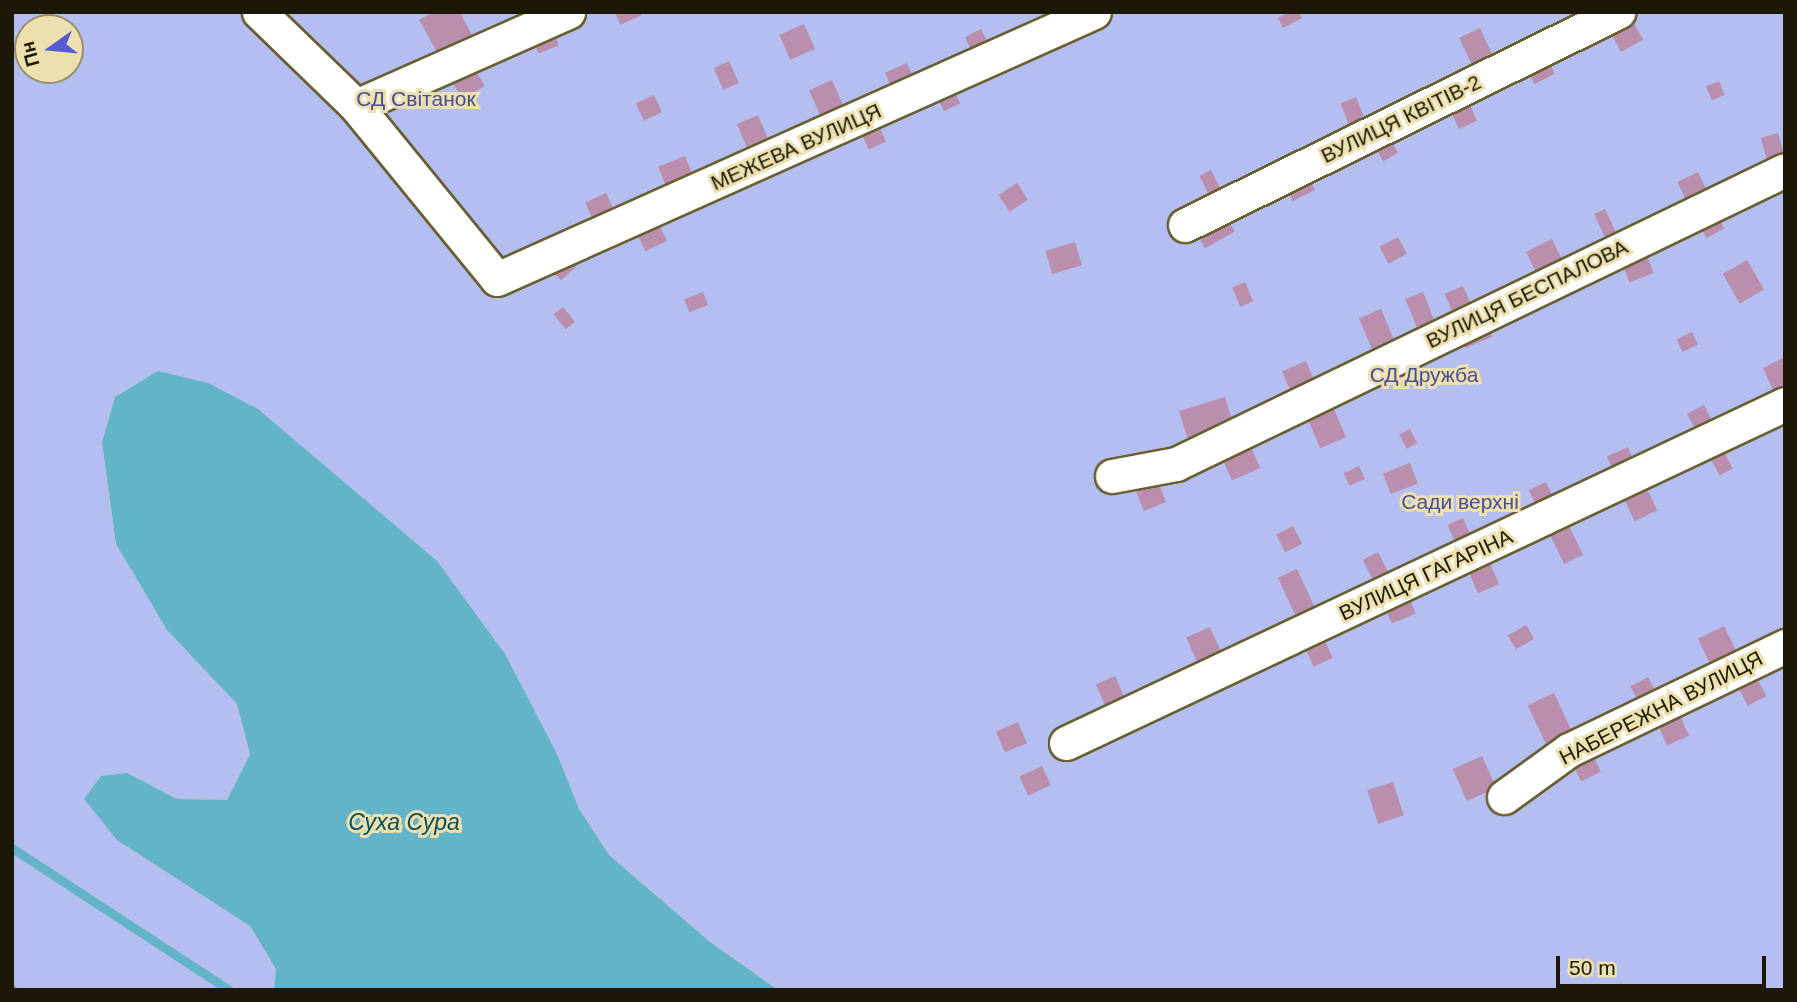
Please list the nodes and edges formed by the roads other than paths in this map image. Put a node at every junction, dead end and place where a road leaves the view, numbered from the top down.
1 (258, 12) edge
2 (568, 12) edge
3 (1094, 12) edge
4 (1618, 12) edge
5 (356, 106) junction
6 (1785, 170) edge
7 (1185, 225) dead end
8 (1785, 404) edge
9 (1112, 476) dead end
10 (1785, 646) edge
11 (1066, 743) dead end
12 (1504, 797) dead end

1 - 5 lane
2 - 5 lane
3 - 5 lane, МЕЖЕВА ВУЛИЦЯ
4 - 7 lane, ВУЛИЦЯ КВІТІВ-2
6 - 9 lane, ВУЛИЦЯ БЕСПАЛОВА
8 - 11 lane, ВУЛИЦЯ ГАГАРІНА
10 - 12 lane, НАБЕРЕЖНА ВУЛИЦЯ

